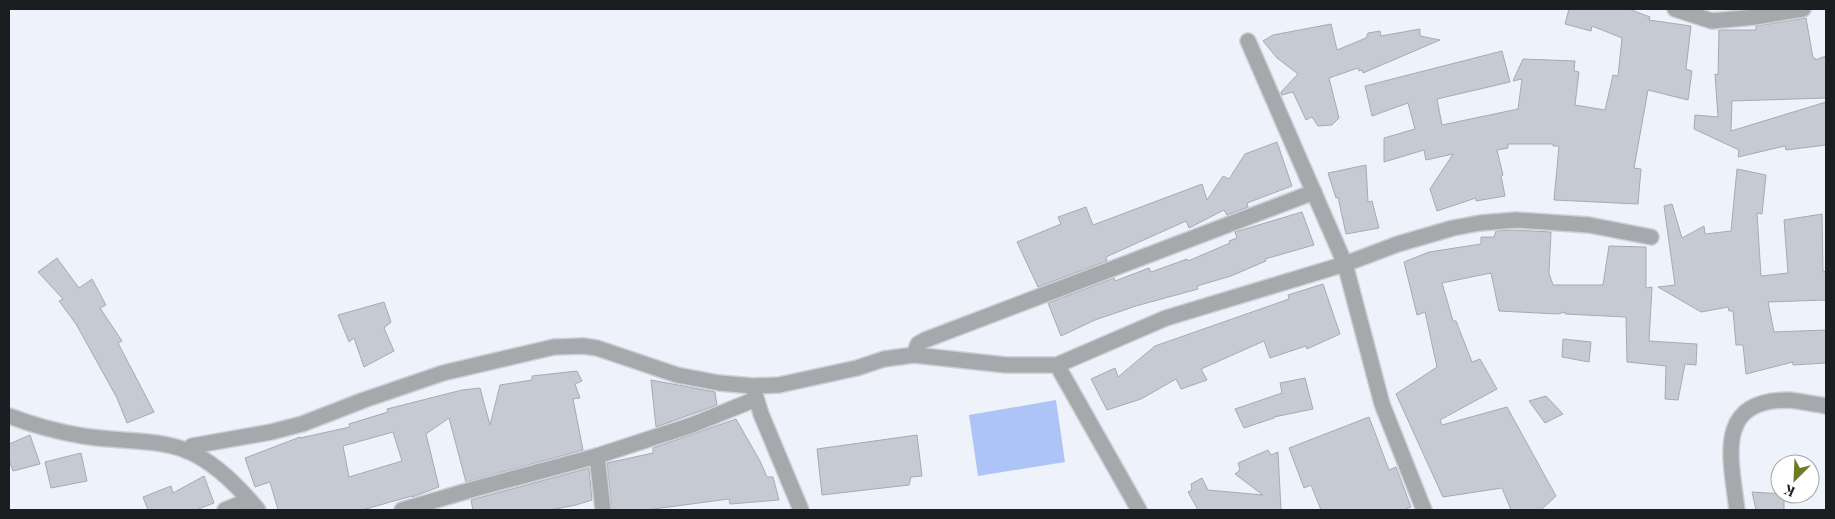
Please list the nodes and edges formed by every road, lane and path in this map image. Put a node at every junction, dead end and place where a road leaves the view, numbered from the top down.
1 (1674, 9) edge
2 (1803, 9) edge
3 (1248, 41) dead end
4 (1314, 192) junction
5 (1651, 237) dead end
6 (1345, 264) junction
7 (914, 355) junction
8 (1057, 365) junction
9 (755, 393) junction
10 (1826, 406) edge
11 (9, 416) edge
12 (187, 451) junction
13 (597, 456) junction
14 (254, 505) edge
15 (225, 510) edge
16 (402, 510) edge
17 (603, 510) edge
18 (801, 510) edge
19 (1139, 510) edge
20 (1424, 510) edge
21 (1737, 510) edge

1 - 2 street
3 - 4 street
4 - 6 street
4 - 7 street
5 - 6 street
6 - 8 street
6 - 20 street
7 - 8 street
7 - 9 street
8 - 19 street
9 - 12 street
9 - 13 street
9 - 18 street
10 - 21 street
11 - 12 street
12 - 14 street
13 - 16 street
13 - 17 street
14 - 15 street

